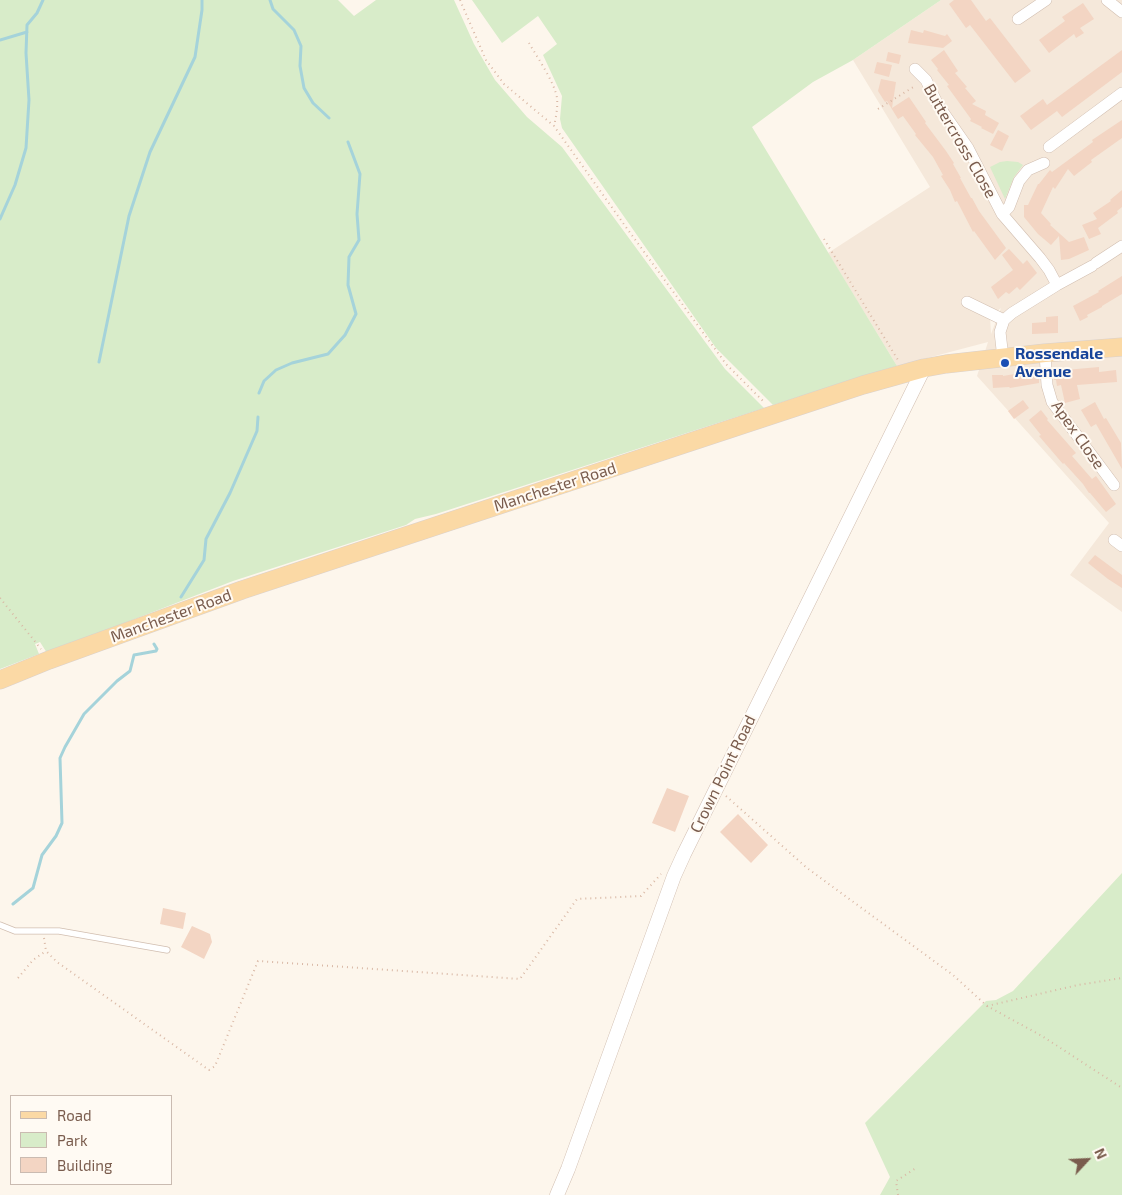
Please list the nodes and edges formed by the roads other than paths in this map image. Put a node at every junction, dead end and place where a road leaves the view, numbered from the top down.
1 (1046, 0) edge
2 (1107, 0) edge
3 (1122, 12) edge
4 (1018, 19) dead end
5 (915, 69) dead end
6 (1122, 93) edge
7 (1049, 147) dead end
8 (1044, 163) dead end
9 (1002, 214) junction
10 (1122, 246) edge
11 (1056, 285) junction
12 (967, 302) dead end
13 (1004, 320) junction
14 (1122, 347) edge
15 (1045, 353) junction
16 (1003, 358) junction
17 (924, 368) junction
18 (1114, 485) dead end
19 (0, 680) edge
20 (0, 925) edge
21 (167, 950) dead end
22 (557, 1195) edge

1 - 4 street
2 - 3 street
5 - 9 street, Buttercross Close
6 - 7 street
8 - 9 street, Buttercross Close
9 - 11 street, Buttercross Close
10 - 11 street
11 - 13 street
12 - 13 street
13 - 16 street
14 - 15 main road, Manchester Road
15 - 16 main road, Manchester Road
15 - 18 street, Apex Close
16 - 17 main road, Manchester Road
17 - 19 main road, Manchester Road
17 - 22 street, Crown Point Road
20 - 21 lane

